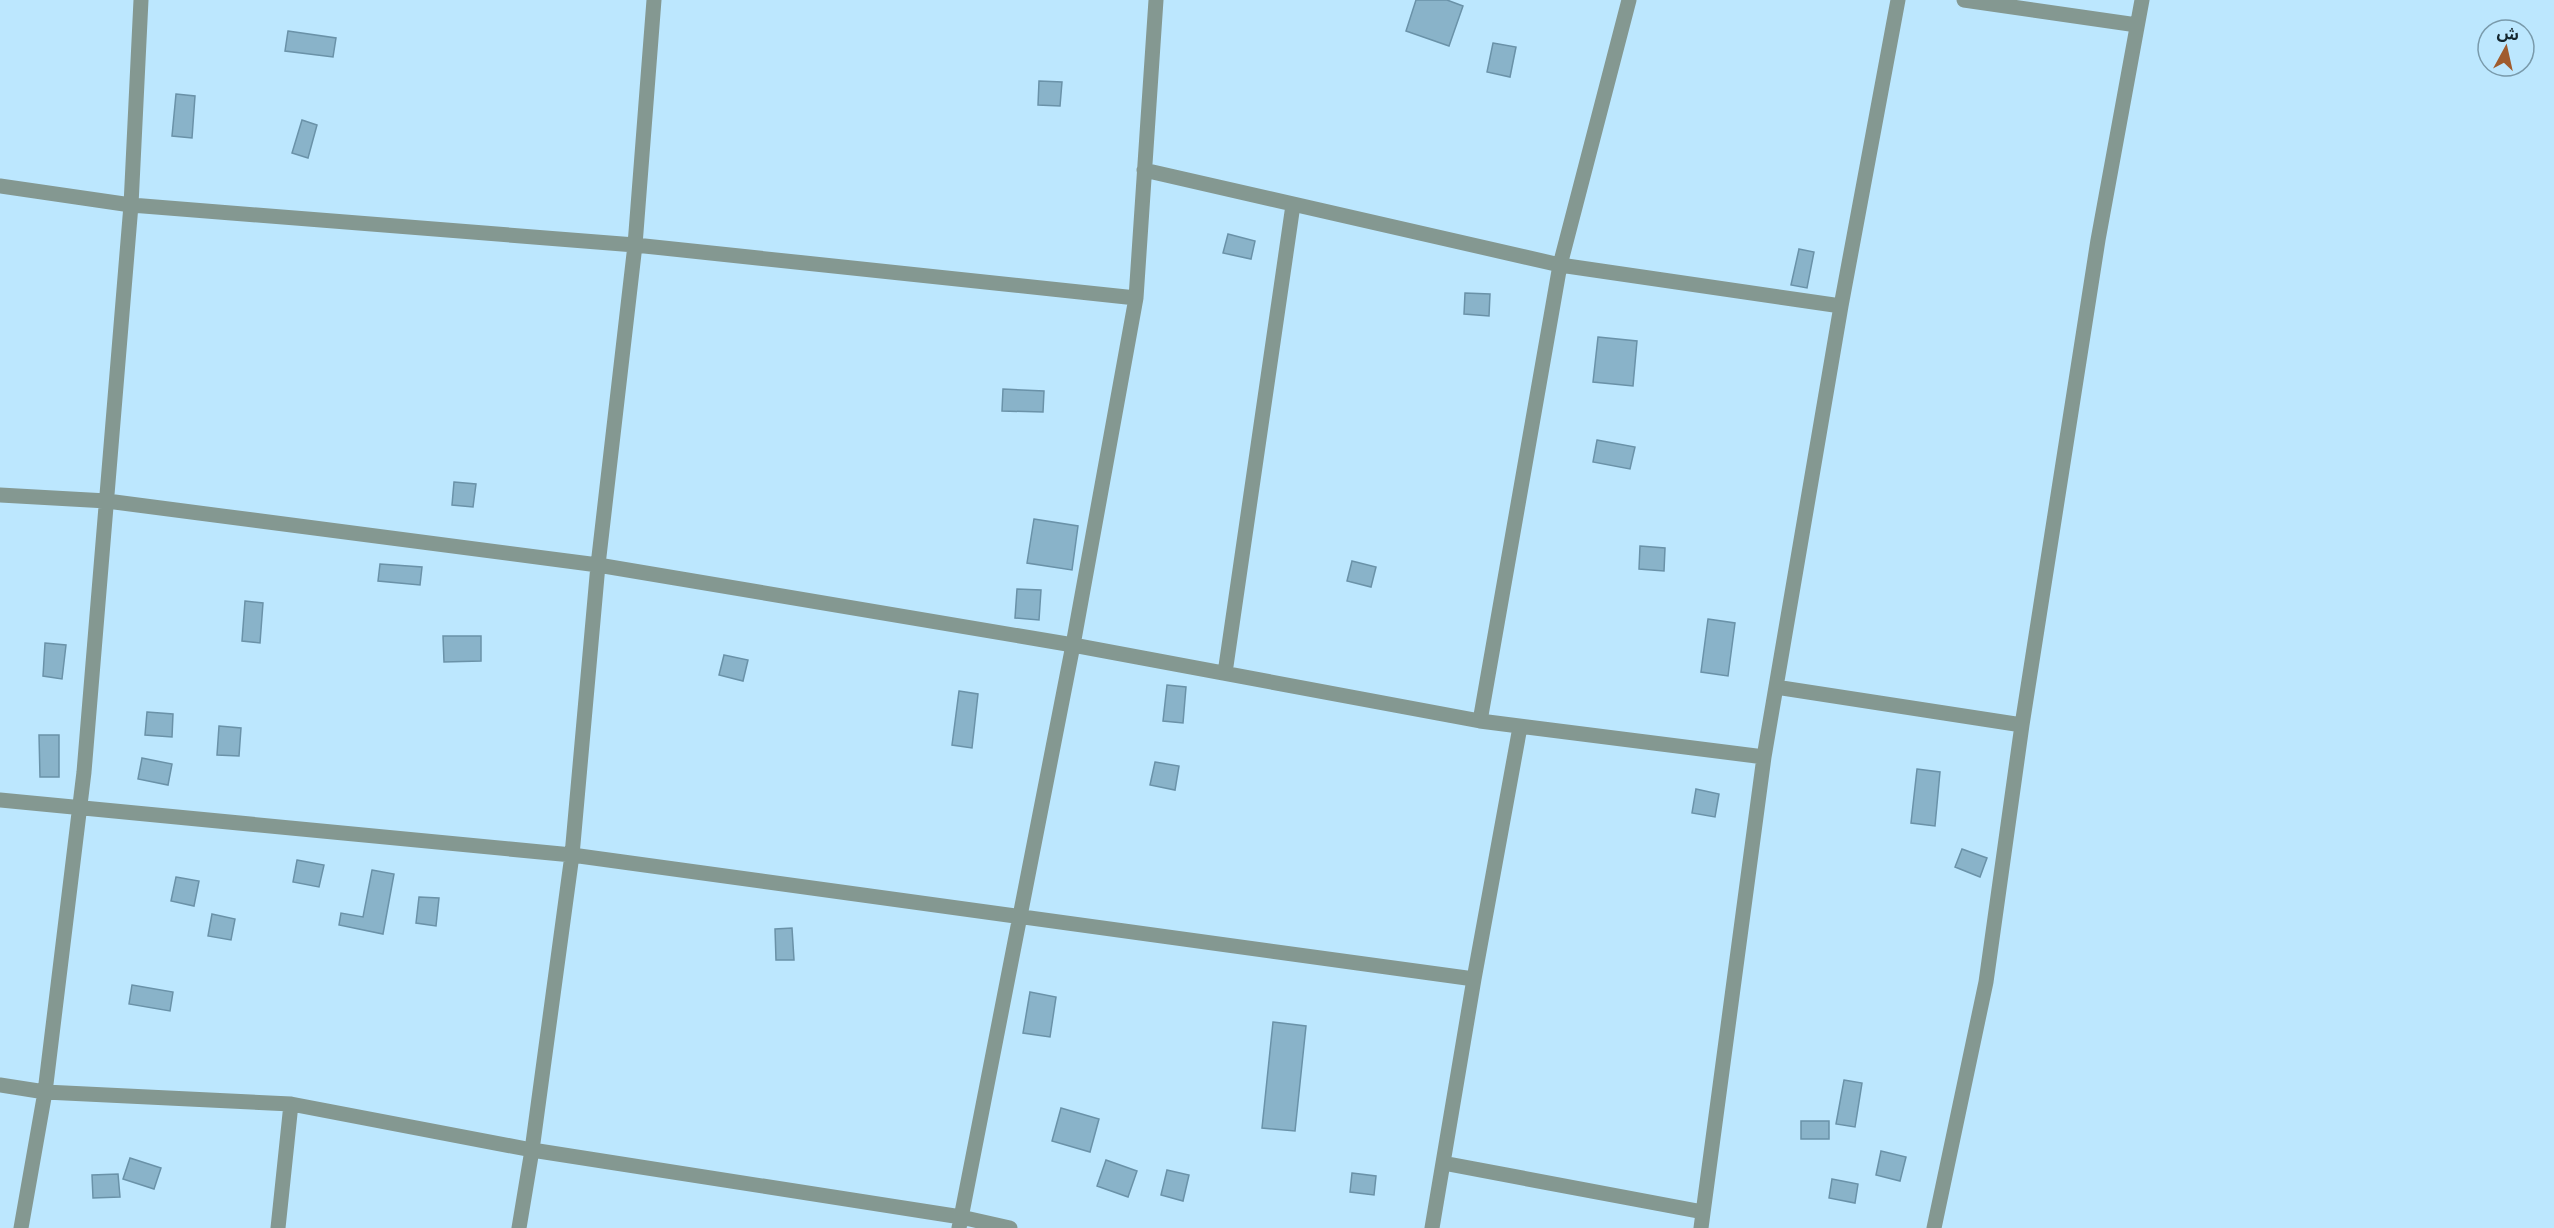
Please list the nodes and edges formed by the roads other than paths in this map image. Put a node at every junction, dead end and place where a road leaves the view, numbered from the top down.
1 (141, 0) edge
2 (654, 0) edge
3 (1156, 0) edge
4 (1629, 0) edge
5 (1898, 0) edge
6 (1964, 0) edge
7 (2142, 0) edge
8 (2137, 25) junction
9 (1144, 170) junction
10 (0, 186) edge
11 (131, 205) junction
12 (1293, 205) junction
13 (635, 245) junction
14 (1560, 265) junction
15 (1137, 298) junction
16 (1841, 306) junction
17 (0, 495) edge
18 (107, 501) junction
19 (598, 565) junction
20 (1073, 645) junction
21 (1225, 673) junction
22 (1776, 687) junction
23 (1480, 721) junction
24 (2022, 725) junction
25 (1520, 727) junction
26 (1764, 758) junction
27 (0, 800) edge
28 (79, 810) junction
29 (572, 855) junction
30 (1021, 915) junction
31 (1473, 979) junction
32 (0, 1085) edge
33 (45, 1092) junction
34 (291, 1104) junction
35 (532, 1150) junction
36 (1443, 1163) junction
37 (1703, 1212) junction
38 (960, 1222) edge
39 (21, 1228) edge
40 (278, 1228) edge
41 (519, 1228) edge
42 (1010, 1228) edge
43 (1432, 1228) edge
44 (1701, 1228) edge
45 (1934, 1228) edge

1 - 11 street
2 - 13 street
3 - 9 street
4 - 14 street
5 - 16 street
6 - 8 street
7 - 8 street
8 - 24 street
9 - 12 street
9 - 15 street
10 - 11 street
11 - 13 street
11 - 18 street
12 - 14 street
12 - 21 street
13 - 15 street
13 - 19 street
14 - 16 street
14 - 23 street
15 - 20 street
16 - 22 street
17 - 18 street
18 - 19 street
18 - 28 street
19 - 20 street
19 - 29 street
20 - 21 street
20 - 30 street
21 - 23 street
22 - 24 street
22 - 26 street
23 - 25 street
24 - 45 street
25 - 26 street
25 - 31 street
26 - 37 street
27 - 28 street
28 - 29 street
28 - 33 street
29 - 30 street
29 - 35 street
30 - 31 street
30 - 38 street
31 - 36 street
32 - 33 street
33 - 34 street
33 - 39 street
34 - 35 street
34 - 40 street
35 - 38 street
35 - 41 street
36 - 37 street
36 - 43 street
37 - 44 street
38 - 42 street

